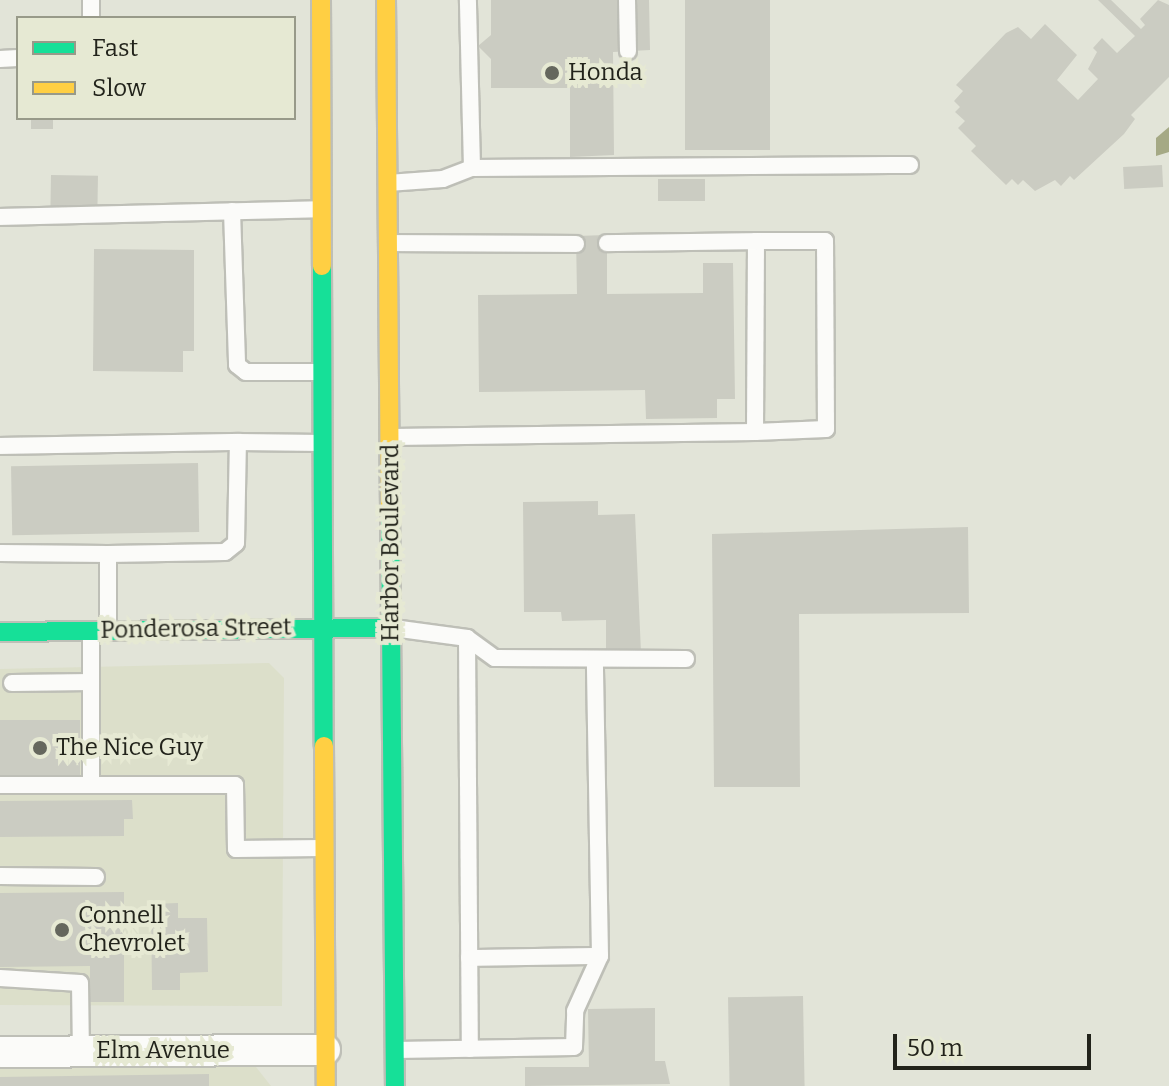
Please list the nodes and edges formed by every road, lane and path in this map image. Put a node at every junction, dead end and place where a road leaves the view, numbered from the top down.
1 (321, 0) edge
2 (386, 0) edge
3 (468, 0) edge
4 (627, 0) edge
5 (628, 51) dead end
6 (910, 165) dead end
7 (472, 168) junction
8 (388, 183) junction
9 (323, 209) junction
10 (232, 211) junction
11 (0, 217) edge
12 (756, 241) junction
13 (388, 243) junction
14 (607, 243) dead end
15 (576, 244) dead end
16 (324, 372) junction
17 (755, 432) junction
18 (391, 437) junction
19 (238, 442) junction
20 (325, 443) junction
21 (0, 446) edge
22 (0, 553) edge
23 (108, 554) junction
24 (325, 626) junction
25 (391, 628) junction
26 (99, 631) junction
27 (0, 632) edge
28 (467, 638) junction
29 (595, 659) junction
30 (686, 659) dead end
31 (91, 682) junction
32 (12, 683) dead end
33 (0, 785) edge
34 (91, 785) junction
35 (326, 848) junction
36 (0, 876) edge
37 (96, 877) dead end
38 (600, 956) junction
39 (469, 958) junction
40 (0, 978) edge
41 (470, 1049) junction
42 (325, 1050) junction
43 (395, 1050) junction
44 (81, 1051) junction
45 (0, 1052) edge
46 (326, 1086) edge
47 (395, 1086) edge

1 - 9 main road
2 - 8 main road, Harbor Boulevard
3 - 7 lane
4 - 5 lane
6 - 7 lane
7 - 8 lane
8 - 13 main road, Harbor Boulevard
9 - 10 lane
9 - 16 main road
10 - 11 lane
10 - 16 lane
12 - 14 lane
12 - 17 lane
12 - 17 lane
13 - 15 lane
13 - 18 main road, Harbor Boulevard
16 - 20 main road
17 - 18 lane
18 - 25 main road, Harbor Boulevard
19 - 20 lane
19 - 21 lane
19 - 23 lane
20 - 24 main road
22 - 23 lane
23 - 26 lane
24 - 25 main road, Ponderosa Street
24 - 26 main road, Ponderosa Street
24 - 35 main road
25 - 28 lane
25 - 43 main road, Harbor Boulevard
26 - 27 main road, Ponderosa Street
26 - 31 lane
28 - 29 lane
28 - 39 lane
29 - 30 lane
29 - 38 lane
31 - 32 lane
31 - 34 lane
33 - 34 lane
34 - 35 lane
35 - 42 main road
36 - 37 lane
38 - 39 lane
38 - 41 lane
39 - 41 lane
40 - 44 lane
41 - 43 lane
42 - 44 street, Elm Avenue
42 - 46 main road
43 - 47 main road, Harbor Boulevard
44 - 45 street, Elm Avenue

